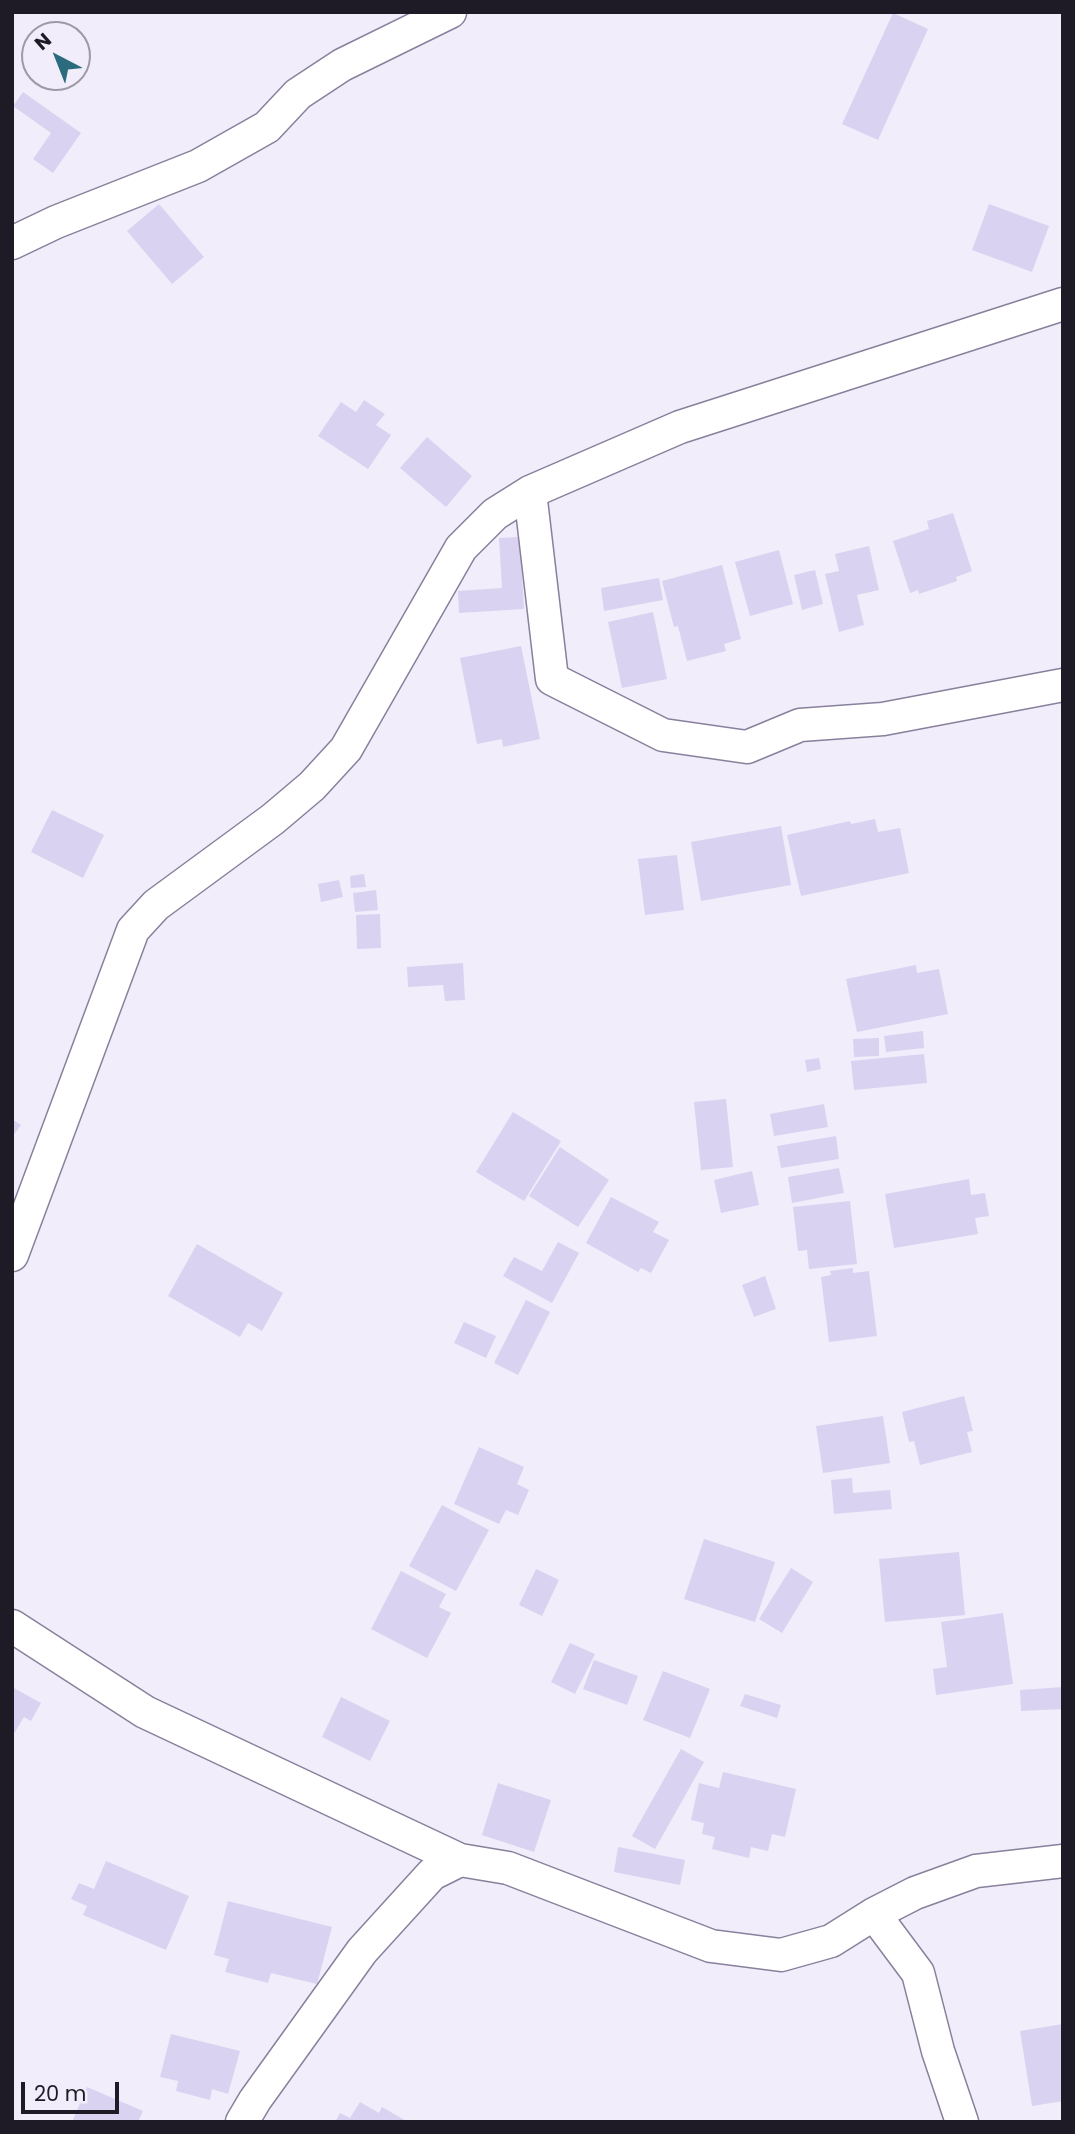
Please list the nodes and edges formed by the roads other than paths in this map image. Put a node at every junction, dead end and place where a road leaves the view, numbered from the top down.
1 (450, 12) edge
2 (12, 243) edge
3 (1063, 304) edge
4 (530, 492) junction
5 (1063, 685) edge
6 (12, 1255) edge
7 (12, 1626) edge
8 (460, 1860) junction
9 (1063, 1861) edge
10 (874, 1914) junction
11 (242, 2122) edge
12 (962, 2122) edge

1 - 2 street
3 - 4 street
4 - 5 street
4 - 6 street
7 - 8 street
8 - 10 street
8 - 11 street
9 - 10 street
10 - 12 street

